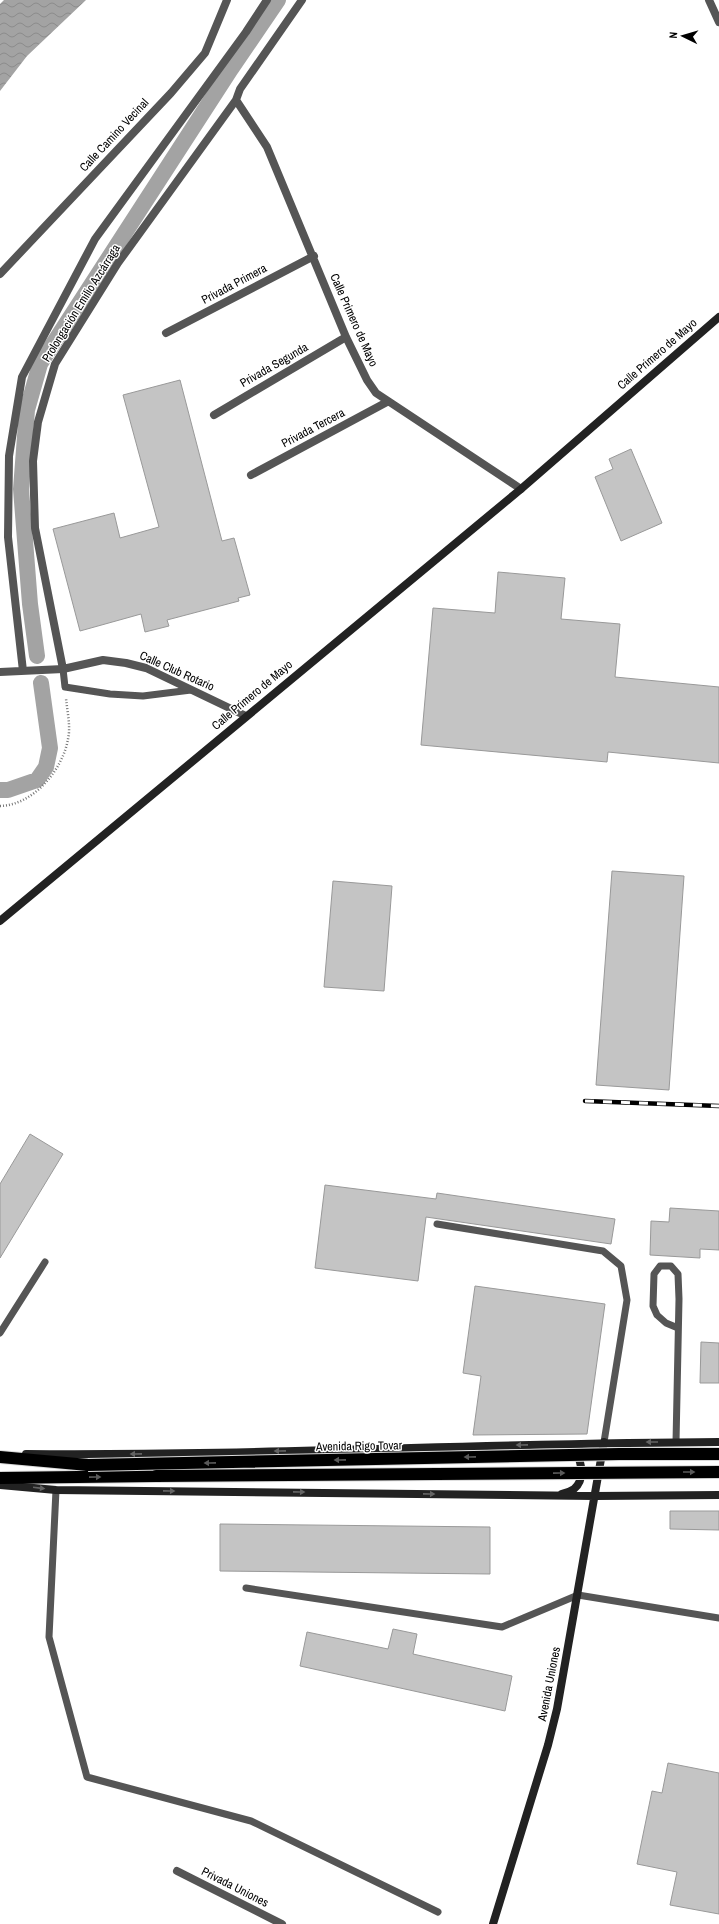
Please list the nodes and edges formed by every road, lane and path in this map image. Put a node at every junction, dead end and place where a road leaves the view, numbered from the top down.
1 (227, 0) edge
2 (267, 0) edge
3 (302, 0) edge
4 (709, 0) edge
5 (719, 22) edge
6 (236, 100) junction
7 (314, 256) junction
8 (0, 274) edge
9 (719, 316) edge
10 (166, 333) dead end
11 (346, 337) junction
12 (387, 402) junction
13 (214, 414) dead end
14 (251, 475) dead end
15 (521, 489) junction
16 (63, 669) junction
17 (23, 671) junction
18 (0, 672) edge
19 (65, 687) junction
20 (191, 690) junction
21 (246, 716) junction
22 (0, 806) edge
23 (0, 921) edge
24 (436, 1224) dead end
25 (45, 1262) dead end
26 (678, 1328) junction
27 (0, 1333) edge
28 (604, 1442) junction
29 (676, 1442) junction
30 (719, 1442) edge
31 (554, 1444) junction
32 (0, 1454) edge
33 (719, 1454) edge
34 (0, 1457) edge
35 (719, 1472) edge
36 (0, 1478) edge
37 (0, 1485) edge
38 (56, 1490) junction
39 (560, 1495) junction
40 (719, 1495) edge
41 (595, 1496) junction
42 (246, 1588) dead end
43 (578, 1595) junction
44 (719, 1618) edge
45 (177, 1871) dead end
46 (438, 1912) dead end
47 (282, 1924) edge
48 (493, 1924) edge

1 - 8 street, Calle Camino Vecinal
2 - 17 street
3 - 6 street, Prolongación Emilio Azcárraga
4 - 5 street
6 - 7 street, Calle Primero de Mayo
6 - 16 street, Prolongación Emilio Azcárraga
7 - 10 street, Privada Primera
7 - 11 street, Calle Primero de Mayo
9 - 15 street, Calle Primero de Mayo
11 - 12 street, Calle Primero de Mayo
11 - 13 street, Privada Segunda
12 - 14 street, Privada Tercera
12 - 15 street, Calle Primero de Mayo
15 - 21 street, Calle Primero de Mayo
16 - 17 street, Calle Club Rotario
16 - 19 lane
16 - 20 street, Calle Club Rotario
17 - 18 street, Calle Club Rotario
19 - 20 lane
19 - 22 path
20 - 21 street, Calle Club Rotario
21 - 23 street, Calle Primero de Mayo
24 - 28 lane
25 - 27 lane
26 - 26 lane
26 - 29 lane
29 -> 28 street, Avenida Rigo Tovar
28 - 31 street, Avenida Rigo Tovar
28 - 41 street, Avenida Uniones
29 - 30 street, Avenida Rigo Tovar
31 -> 32 street, Avenida Rigo Tovar
31 - 39 street
33 -> 34 highway, Avenida Rigo Tovar, bridge
36 -> 35 highway, bridge
37 -> 38 street
38 -> 39 street
38 - 46 lane
39 - 41 street
40 - 41 street
41 - 43 street, Avenida Uniones
42 - 43 lane
43 - 44 lane
43 - 48 street, Avenida Uniones
45 - 47 street, Privada Uniones

